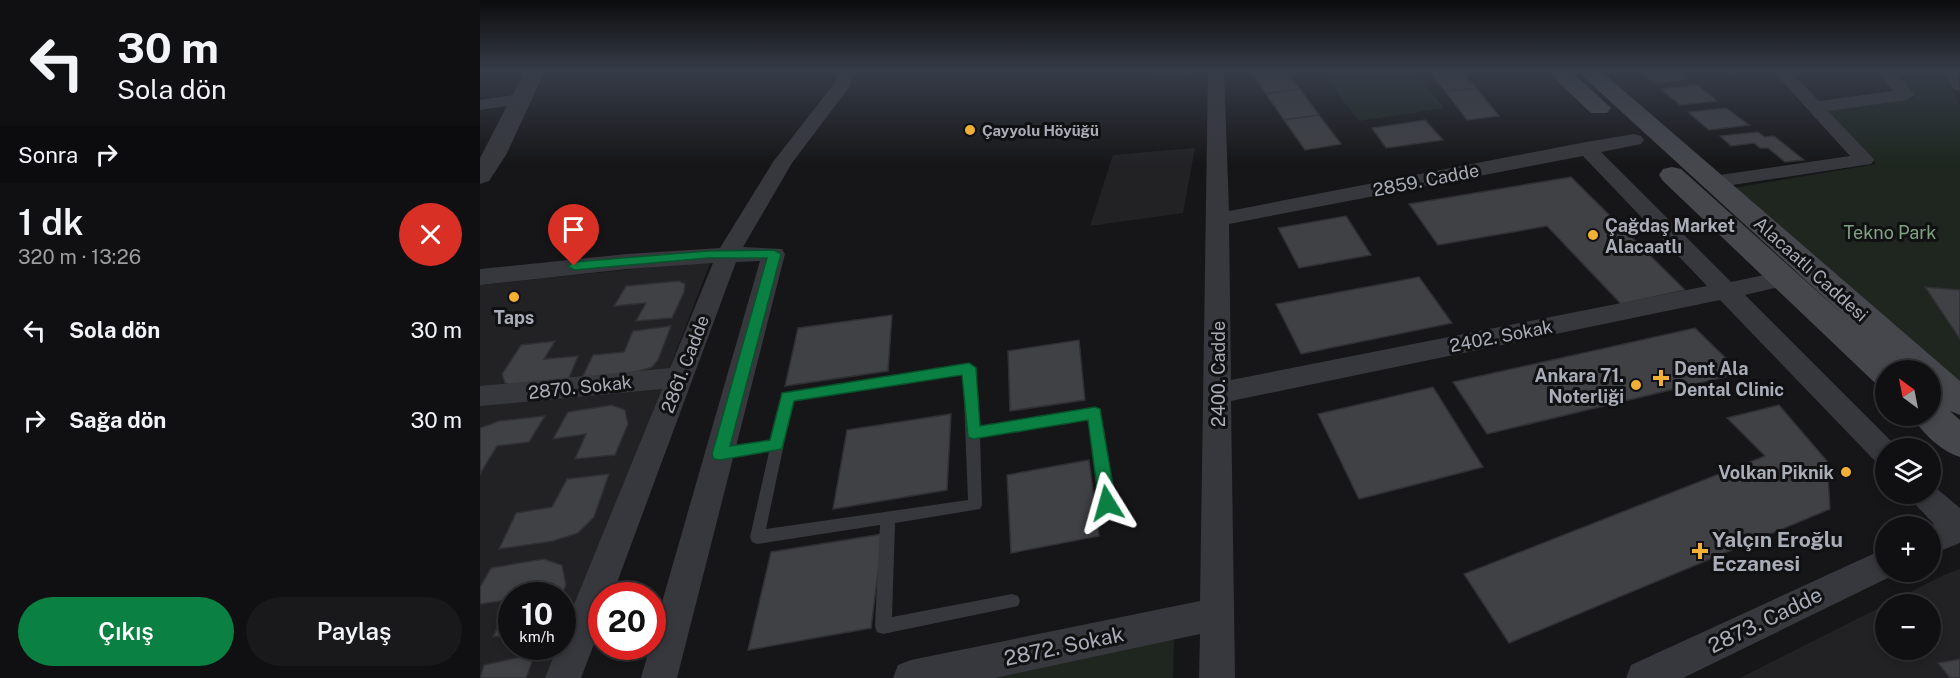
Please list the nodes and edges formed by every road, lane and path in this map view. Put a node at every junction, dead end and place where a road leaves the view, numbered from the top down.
1 (496, 103) edge
2 (518, 103) edge
3 (828, 103) edge
4 (1216, 103) edge
5 (1593, 103) edge
6 (1624, 103) edge
7 (1811, 103) edge
8 (1848, 103) edge
9 (480, 105) edge
10 (1815, 107) junction
11 (1634, 140) junction
12 (1586, 148) junction
13 (480, 177) edge
14 (1713, 182) junction
15 (1218, 220) junction
16 (728, 254) junction
17 (480, 277) edge
18 (1784, 279) junction
19 (1726, 291) junction
20 (1915, 360) edge
21 (1875, 363) edge
22 (680, 377) junction
23 (1941, 385) edge
24 (1218, 393) junction
25 (480, 396) edge
26 (1960, 401) edge
27 (1941, 425) edge
28 (973, 433) junction
29 (1960, 442) edge
30 (1875, 443) edge
31 (777, 445) junction
32 (720, 454) junction
33 (1107, 503) dead end
34 (1935, 504) edge
35 (888, 518) junction
36 (1960, 528) edge
37 (1941, 536) edge
38 (1875, 568) edge
39 (1012, 601) dead end
40 (1217, 614) junction
41 (563, 678) edge
42 (659, 678) edge
43 (911, 678) edge
44 (1217, 678) edge
45 (1644, 678) edge

1 - 9 street
2 - 13 street
3 - 16 street, 2861. Cadde
4 - 15 street, 2400. Cadde
5 - 11 main road, Alacaatlı Caddesi
6 - 14 main road, Alacaatlı Caddesi
7 - 10 street
8 - 10 street
10 - 14 street
11 - 12 street, 2859. Cadde
11 - 18 main road, Alacaatlı Caddesi
12 - 15 street, 2859. Cadde
12 - 19 street
14 - 20 main road, Alacaatlı Caddesi
15 - 24 street, 2400. Cadde
16 - 17 street
16 - 22 street, 2861. Cadde
16 - 32 street
18 - 19 street, 2402. Sokak
18 - 21 main road, Alacaatlı Caddesi
19 - 24 street, 2402. Sokak
19 - 30 street
22 - 25 street, 2870. Sokak
22 - 41 street, 2861. Cadde
23 - 26 main road
24 - 40 street, 2400. Cadde
27 - 29 main road
28 - 31 lane
28 - 33 lane
28 - 35 lane
31 - 32 lane
31 - 35 lane
32 - 42 street
34 - 36 street
35 - 39 lane
36 - 37 street
38 - 45 street, 2873. Cadde
40 - 43 street, 2872. Sokak
40 - 44 street, 2400. Cadde

